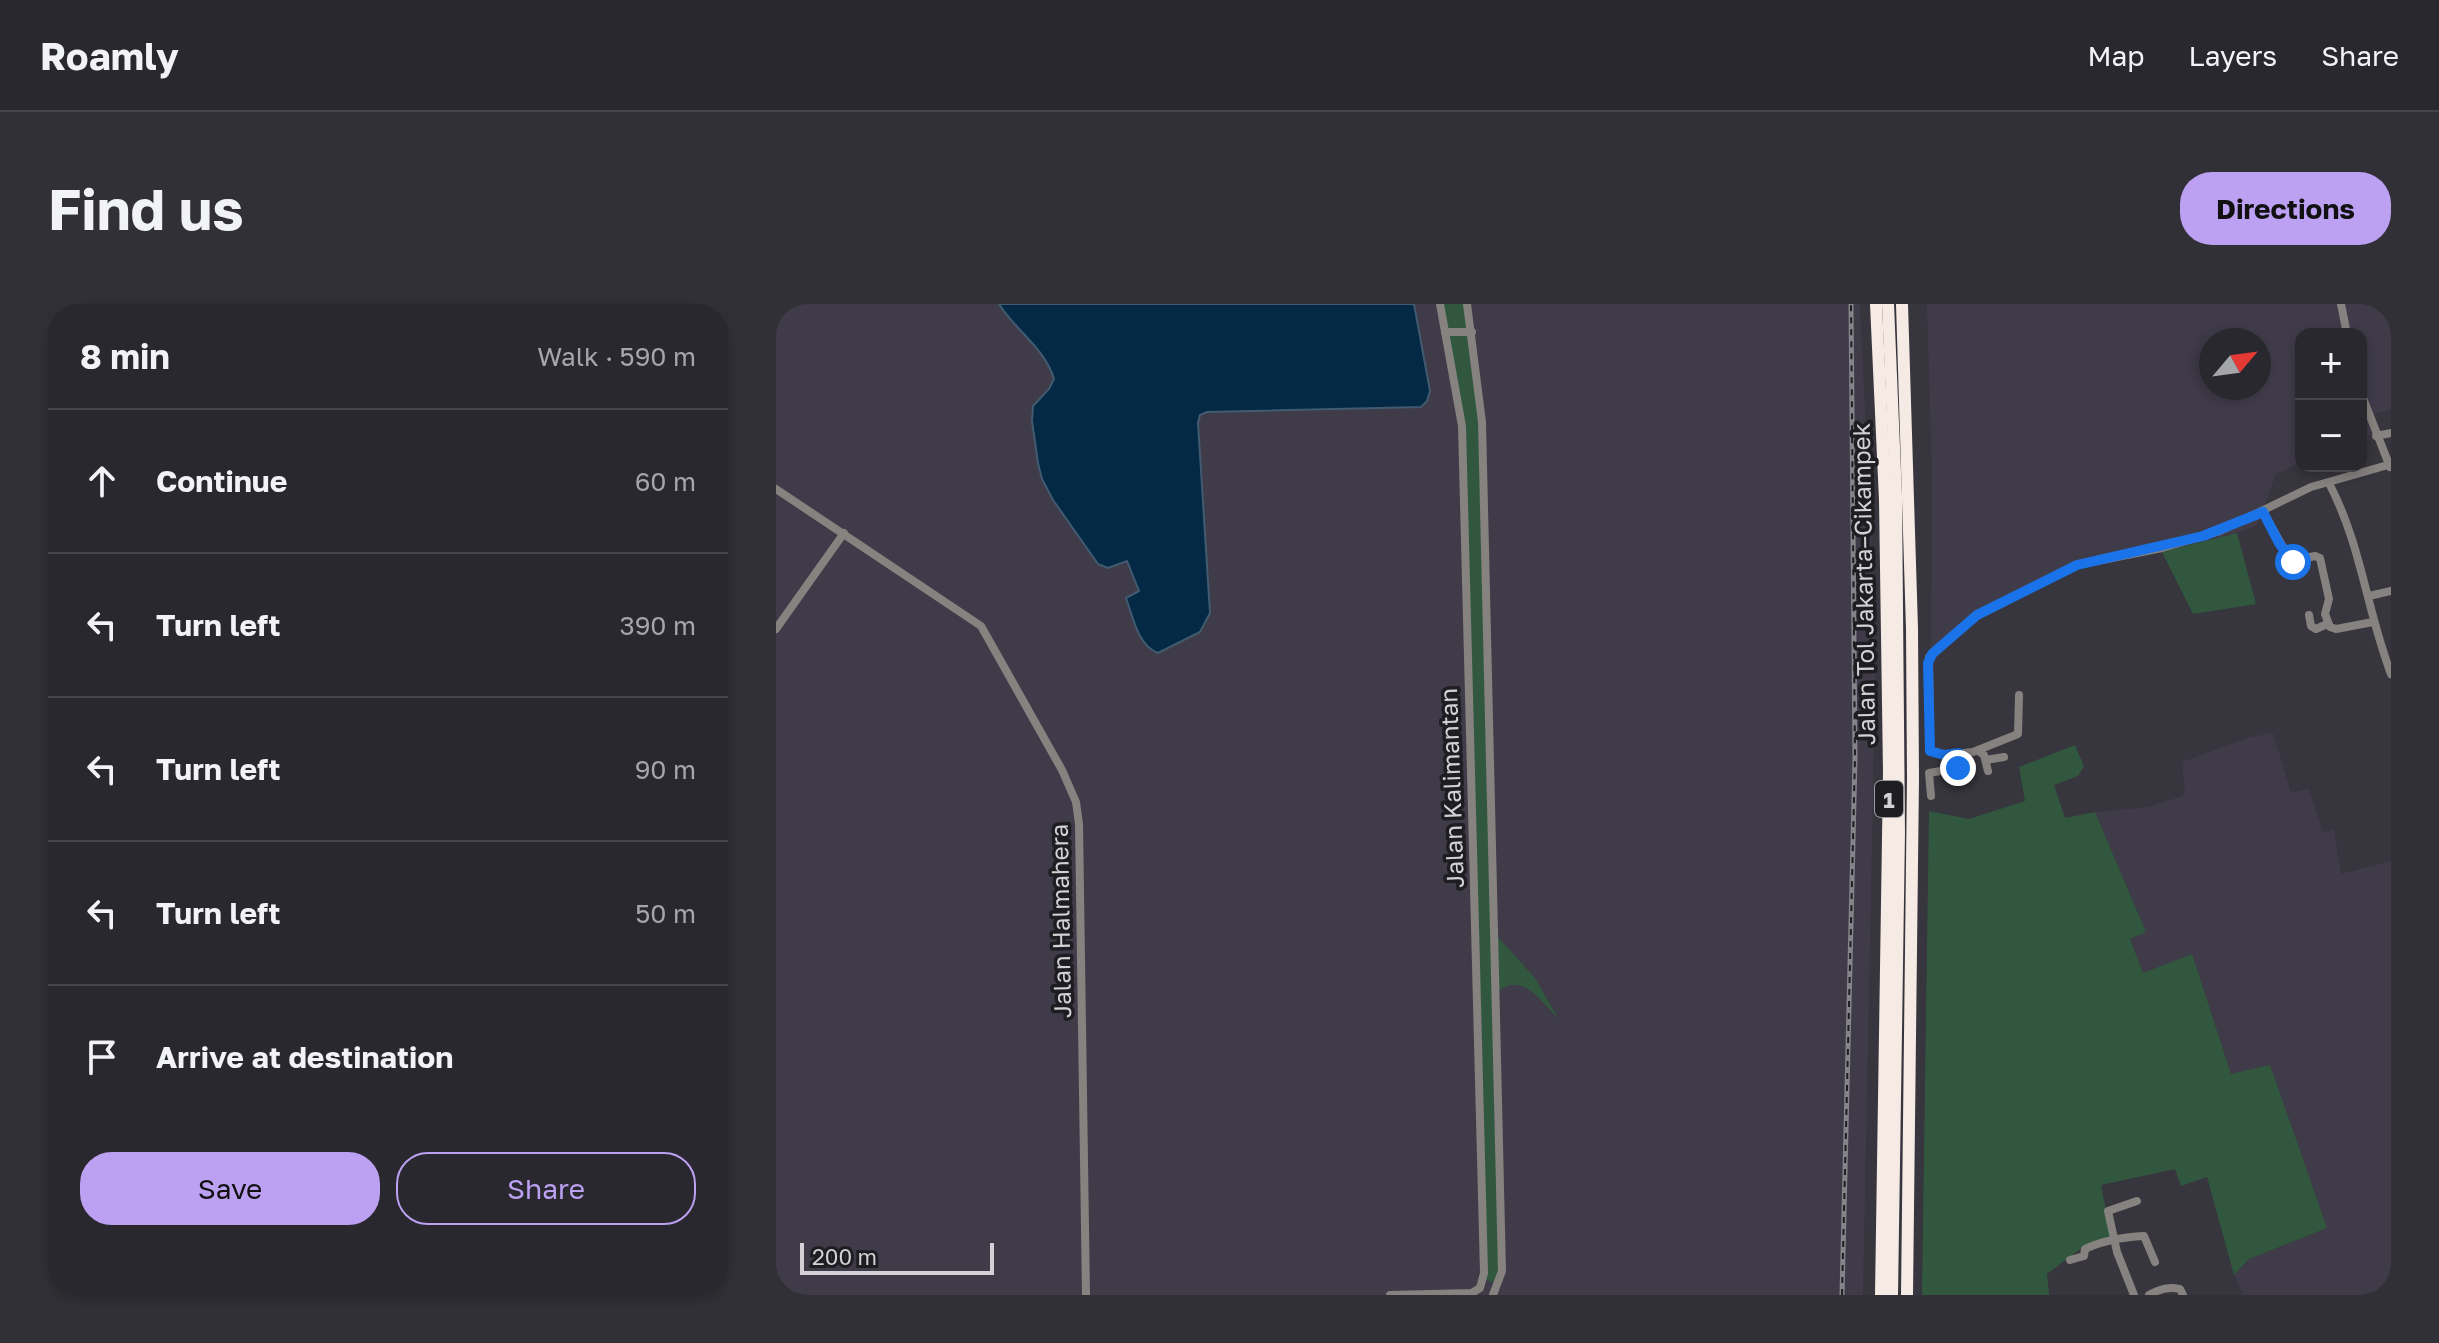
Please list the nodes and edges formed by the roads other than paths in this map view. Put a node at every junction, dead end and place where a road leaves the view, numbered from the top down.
1 (1440, 304) edge
2 (1467, 304) edge
3 (1876, 304) edge
4 (1888, 304) edge
5 (1896, 304) edge
6 (1902, 304) edge
7 (2341, 304) edge
8 (2346, 328) edge
9 (1445, 332) junction
10 (1472, 332) junction
11 (2363, 400) edge
12 (2391, 433) edge
13 (2376, 436) junction
14 (2390, 466) edge
15 (2329, 483) junction
16 (776, 489) edge
17 (2263, 512) junction
18 (844, 533) junction
19 (2391, 591) edge
20 (2369, 596) junction
21 (2309, 615) dead end
22 (2373, 622) junction
23 (2327, 624) junction
24 (776, 629) edge
25 (2388, 655) edge
26 (2391, 674) edge
27 (2019, 695) dead end
28 (1978, 751) junction
29 (1959, 753) junction
30 (2004, 757) dead end
31 (1986, 760) junction
32 (1988, 771) dead end
33 (1470, 783) junction
34 (1490, 784) junction
35 (1931, 796) dead end
36 (2137, 1201) dead end
37 (2114, 1241) junction
38 (2070, 1260) dead end
39 (2155, 1262) dead end
40 (1502, 1271) junction
41 (1484, 1273) junction
42 (1086, 1295) edge
43 (1390, 1295) edge
44 (1463, 1295) edge
45 (1493, 1295) edge
46 (1881, 1295) edge
47 (1892, 1295) edge
48 (1898, 1295) edge
49 (1907, 1295) edge
50 (2134, 1295) edge
51 (2149, 1295) edge
52 (2183, 1295) edge

1 - 9 street, Jalan Kalimantan
2 - 10 street, Jalan Kalimantan
3 - 46 highway, Jalan Tol Jakarta–Cikampek / 1
4 - 47 highway, 1
5 - 48 highway, 1
6 - 49 highway, Jalan Tol Jakarta–Cikampek / 1
7 - 8 street
9 - 10 street
9 - 33 street, Jalan Kalimantan
10 - 34 street, Jalan Kalimantan
11 - 13 street
12 - 13 street
13 - 14 street
14 - 15 street
15 - 17 street
15 - 20 street
16 - 18 street, Jalan Halmahera
17 - 23 street
17 - 29 street
18 - 24 street
18 - 42 street, Jalan Halmahera
19 - 20 street
20 - 22 street
21 - 23 street
22 - 23 street
22 - 25 street
25 - 26 street
27 - 28 street
28 - 29 street
28 - 31 street
29 - 35 street
30 - 31 street
31 - 32 street
33 - 34 street
33 - 41 street, Jalan Kalimantan
34 - 40 street, Jalan Kalimantan
36 - 37 street
37 - 38 street
37 - 39 street
37 - 50 street
40 - 41 street
40 - 45 street
41 - 44 street
43 - 44 street
51 - 52 street

